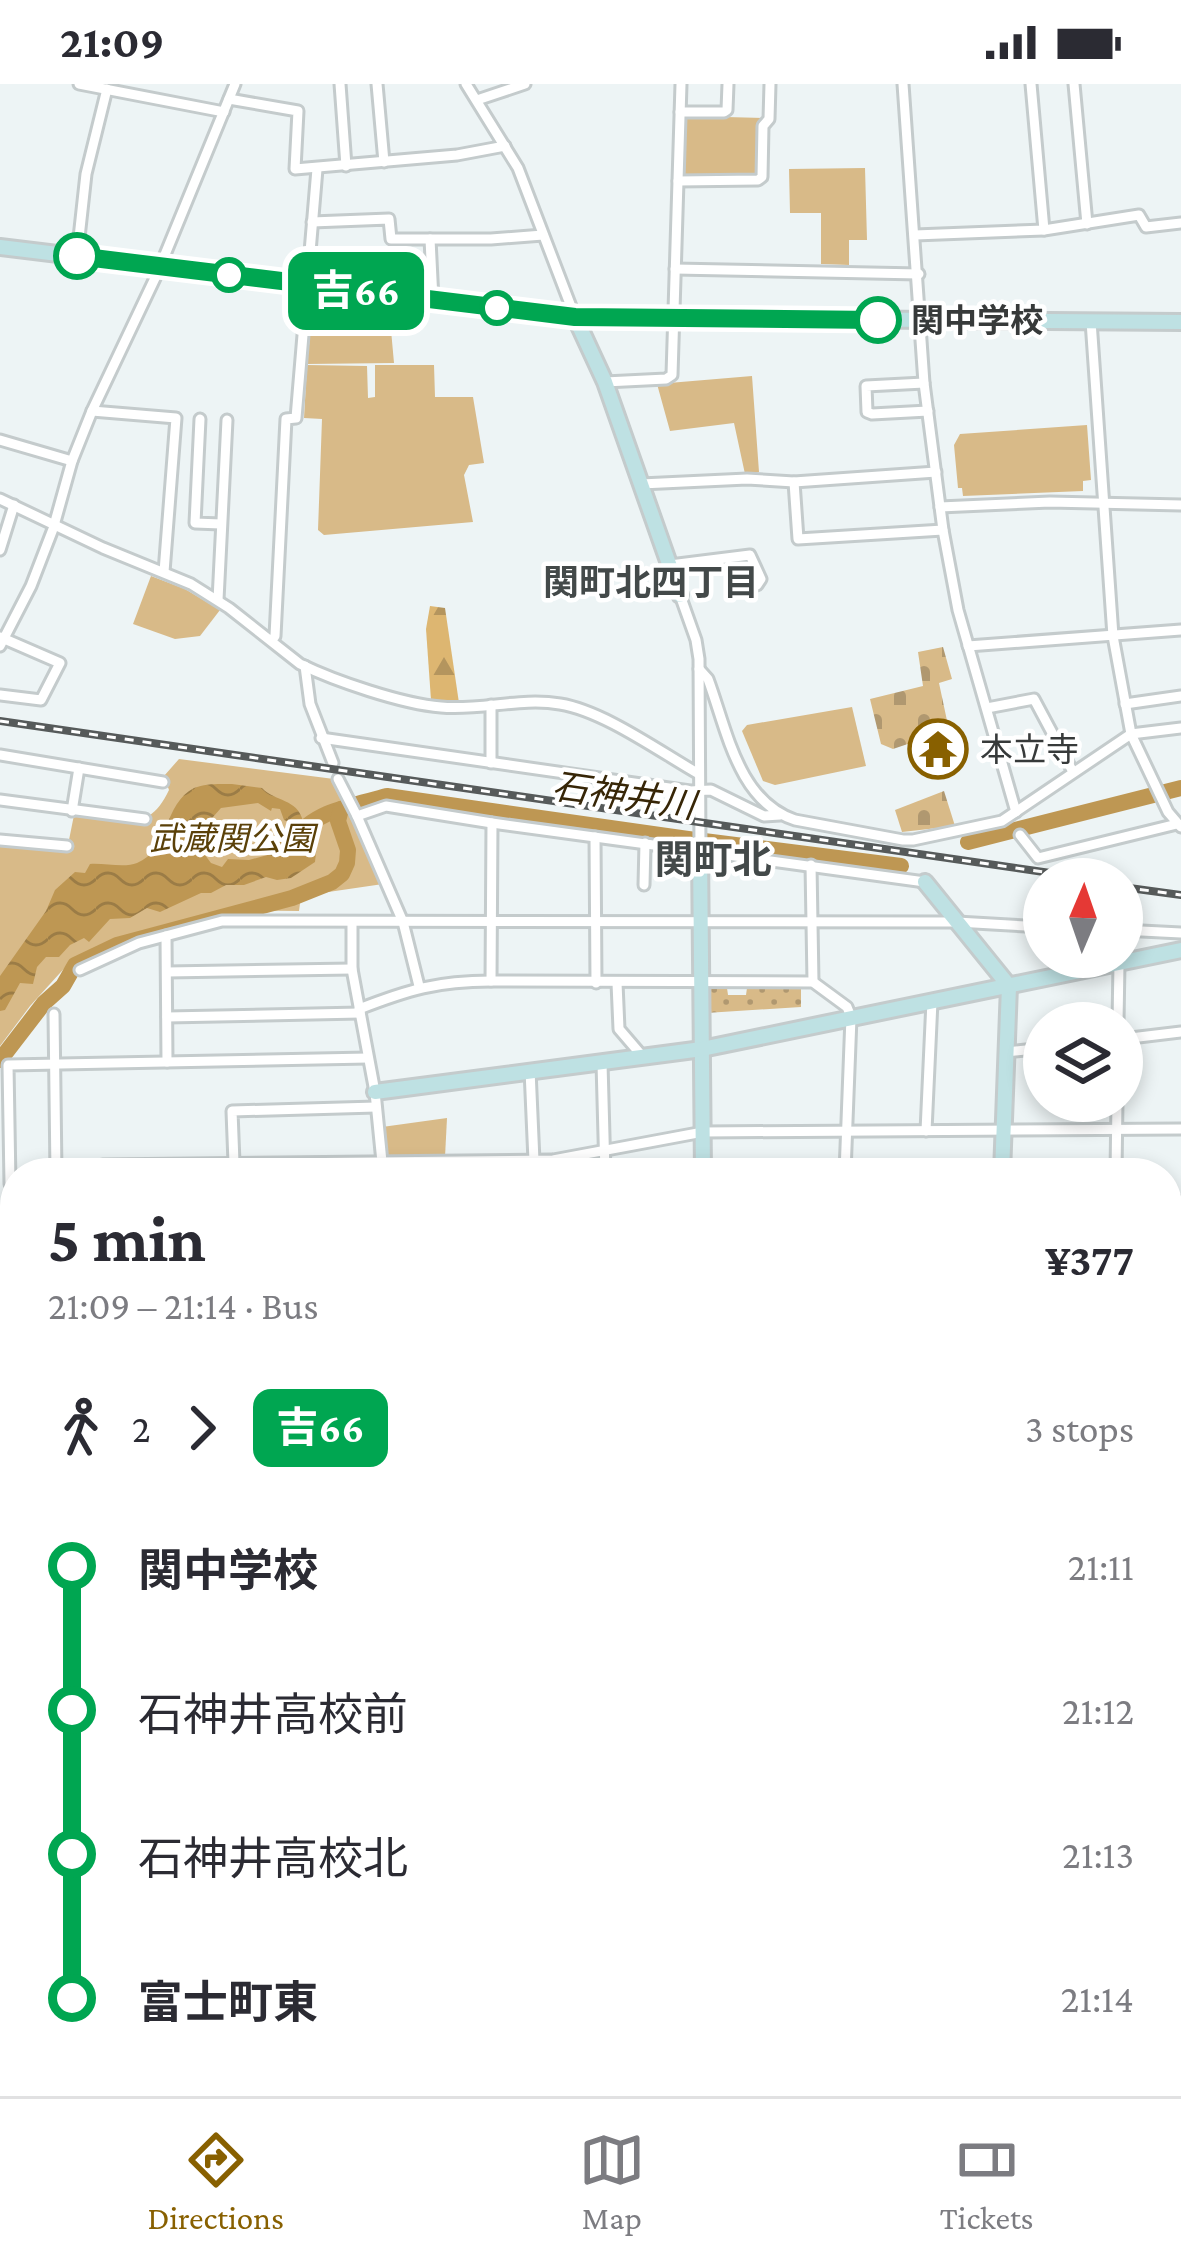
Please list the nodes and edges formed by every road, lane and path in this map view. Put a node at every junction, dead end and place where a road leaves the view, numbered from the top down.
1 (235, 84) edge
2 (340, 84) edge
3 (377, 84) edge
4 (466, 84) edge
5 (525, 84) edge
6 (681, 84) edge
7 (728, 84) edge
8 (770, 84) edge
9 (903, 84) edge
10 (1031, 84) edge
11 (1074, 84) edge
12 (85, 85) edge
13 (106, 89) junction
14 (229, 99) junction
15 (477, 100) junction
16 (224, 112) junction
17 (680, 112) junction
18 (506, 146) junction
19 (384, 163) junction
20 (346, 166) junction
21 (317, 169) junction
22 (678, 181) junction
23 (312, 222) junction
24 (1087, 224) junction
25 (1181, 224) edge
26 (1044, 230) junction
27 (915, 235) junction
28 (543, 236) junction
29 (430, 239) junction
30 (0, 247) edge
31 (77, 256) junction
32 (161, 266) junction
33 (675, 269) junction
34 (919, 274) junction
35 (308, 285) junction
36 (434, 301) junction
37 (575, 317) junction
38 (673, 319) junction
39 (919, 320) junction
40 (1091, 321) junction
41 (1181, 322) edge
42 (605, 382) junction
43 (924, 383) junction
44 (92, 411) junction
45 (928, 411) junction
46 (200, 419) dead end
47 (226, 420) dead end
48 (0, 440) edge
49 (199, 454) junction
50 (225, 455) junction
51 (72, 461) junction
52 (936, 472) junction
53 (197, 476) junction
54 (225, 478) junction
55 (794, 482) junction
56 (641, 484) junction
57 (0, 499) edge
58 (1102, 504) junction
59 (1181, 505) edge
60 (14, 506) junction
61 (940, 507) junction
62 (221, 524) junction
63 (53, 525) junction
64 (943, 530) junction
65 (0, 550) edge
66 (670, 565) junction
67 (164, 572) junction
68 (757, 585) dead end
69 (680, 595) joint
70 (218, 600) junction
71 (1181, 630) edge
72 (1113, 636) junction
73 (2, 640) edge
74 (272, 640) junction
75 (968, 646) junction
76 (304, 666) junction
77 (699, 669) junction
78 (0, 695) edge
79 (1181, 696) edge
80 (1125, 704) junction
81 (491, 705) junction
82 (987, 708) junction
83 (1181, 728) edge
84 (1131, 734) junction
85 (321, 738) junction
86 (0, 754) edge
87 (333, 763) dead end
88 (491, 763) junction
89 (79, 768) junction
90 (1073, 772) junction
91 (699, 774) junction
92 (338, 779) dead end
93 (164, 782) dead end
94 (699, 791) junction
95 (0, 800) edge
96 (353, 809) junction
97 (73, 811) junction
98 (1016, 812) junction
99 (780, 815) junction
100 (145, 819) dead end
101 (492, 824) junction
102 (1179, 826) edge
103 (1020, 835) dead end
104 (596, 837) junction
105 (0, 840) edge
106 (645, 843) junction
107 (67, 846) dead end
108 (700, 848) junction
109 (812, 866) junction
110 (925, 882) joint
111 (644, 885) dead end
112 (596, 921) junction
113 (352, 922) junction
114 (403, 922) junction
115 (491, 922) junction
116 (701, 922) junction
117 (812, 922) junction
118 (957, 922) junction
119 (1023, 925) edge
120 (1143, 931) edge
121 (1181, 933) edge
122 (166, 936) junction
123 (1181, 950) edge
124 (1143, 958) edge
125 (352, 969) junction
126 (80, 970) dead end
127 (166, 972) junction
128 (1047, 978) edge
129 (490, 981) junction
130 (701, 982) junction
131 (813, 982) junction
132 (596, 983) junction
133 (617, 983) junction
134 (419, 986) junction
135 (1009, 986) junction
136 (932, 1001) junction
137 (359, 1011) junction
138 (54, 1014) dead end
139 (166, 1017) junction
140 (851, 1017) junction
141 (1181, 1032) edge
142 (1143, 1037) edge
143 (702, 1049) junction
144 (1023, 1050) edge
145 (1006, 1052) junction
146 (368, 1058) junction
147 (643, 1058) junction
148 (167, 1062) junction
149 (602, 1063) junction
150 (54, 1065) junction
151 (530, 1070) junction
152 (375, 1100) junction
153 (1116, 1122) edge
154 (1181, 1129) edge
155 (1003, 1130) junction
156 (1116, 1130) junction
157 (847, 1131) junction
158 (926, 1131) junction
159 (703, 1132) junction
160 (605, 1150) junction
161 (8, 1158) edge
162 (57, 1158) edge
163 (234, 1158) edge
164 (382, 1158) edge
165 (534, 1158) edge
166 (553, 1158) edge
167 (605, 1158) edge
168 (704, 1158) edge
169 (846, 1158) edge
170 (1002, 1158) edge
171 (1116, 1158) edge

1 - 14 street
2 - 20 street
3 - 19 street
4 - 15 street
5 - 15 street
6 - 17 street
7 - 17 street
8 - 22 street
9 - 27 street
10 - 26 street
11 - 24 street
12 - 13 street
13 - 16 street
13 - 31 street
14 - 16 street
14 - 21 street
15 - 18 street
16 - 32 street
17 - 22 street
18 - 19 street
18 - 28 street
19 - 20 street
20 - 21 street
21 - 23 street
22 - 33 street
23 - 29 street
23 - 35 street
24 - 25 street
24 - 26 street
26 - 27 street
27 - 34 street
28 - 29 street
28 - 37 street
29 - 36 street
30 - 31 street
31 - 32 street
32 - 35 street
32 - 44 street
33 - 34 street
33 - 38 street
34 - 39 street
35 - 36 street
35 - 74 street
36 - 37 street
37 - 38 street
37 - 42 street
38 - 39 street
38 - 42 street
39 - 40 street
39 - 43 street
40 - 41 street
40 - 58 street
42 - 56 street
43 - 45 street
43 - 45 street
44 - 51 street
44 - 67 street
45 - 52 street
46 - 49 street
47 - 50 street
48 - 51 street
49 - 50 street
49 - 53 street
50 - 54 street
51 - 63 street
52 - 55 street
52 - 61 street
53 - 54 street
53 - 62 street
54 - 62 street
55 - 56 street
55 - 64 street
56 - 66 street
57 - 60 street
58 - 59 street
58 - 61 street
58 - 72 street
60 - 63 street
60 - 65 street
61 - 64 street
62 - 70 street
63 - 67 street
63 - 73 street
64 - 75 street
66 - 68 street
66 - 69 street
67 - 70 street
69 - 77 street
70 - 74 street
71 - 72 street
72 - 75 street
72 - 80 street
73 - 78 street
74 - 76 street
75 - 82 street
76 - 81 street
76 - 85 street
77 - 91 street
77 - 99 street
79 - 80 street
80 - 84 street
81 - 88 street
81 - 91 street
82 - 90 street
82 - 98 street
83 - 84 street
84 - 90 street
84 - 102 street
85 - 87 street
85 - 88 street
86 - 89 street
88 - 94 street
89 - 93 street
89 - 97 street
90 - 98 street
91 - 94 street
92 - 96 street
94 - 99 street
94 - 108 street
95 - 97 street
96 - 101 street
96 - 114 street
97 - 100 street
98 - 99 street
101 - 104 street
101 - 115 street
102 - 103 street
104 - 106 street
104 - 112 street
105 - 107 street
106 - 108 street
106 - 111 street
108 - 109 street
108 - 116 street
109 - 110 street
109 - 117 street
110 - 118 street
112 - 115 street
112 - 116 street
112 - 132 street
113 - 114 street
113 - 122 street
113 - 125 street
114 - 115 street
114 - 134 street
115 - 129 street
116 - 117 street
116 - 130 street
117 - 118 street
117 - 131 street
118 - 119 street
118 - 135 street
120 - 121 street
122 - 126 street
122 - 127 street
123 - 124 street
125 - 127 street
125 - 137 street
127 - 139 street
128 - 135 street
129 - 132 street
129 - 134 street
130 - 131 street
130 - 133 street
130 - 143 street
131 - 140 street
132 - 133 street
133 - 147 street
134 - 137 street
135 - 136 street
135 - 145 street
136 - 140 street
136 - 158 street
137 - 139 street
137 - 146 street
138 - 150 street
139 - 148 street
140 - 143 street
140 - 157 street
141 - 142 street
143 - 147 street
143 - 159 street
144 - 145 street
145 - 155 street
146 - 148 street
146 - 152 street
147 - 149 street
148 - 150 street
149 - 151 street
149 - 160 street
150 - 161 street
150 - 162 street
151 - 152 street
151 - 165 street
152 - 163 street
152 - 164 street
153 - 156 street
154 - 156 street
155 - 156 street
155 - 158 street
155 - 170 street
156 - 171 street
157 - 158 street
157 - 159 street
157 - 169 street
159 - 160 street
159 - 168 street
160 - 166 street
160 - 167 street

